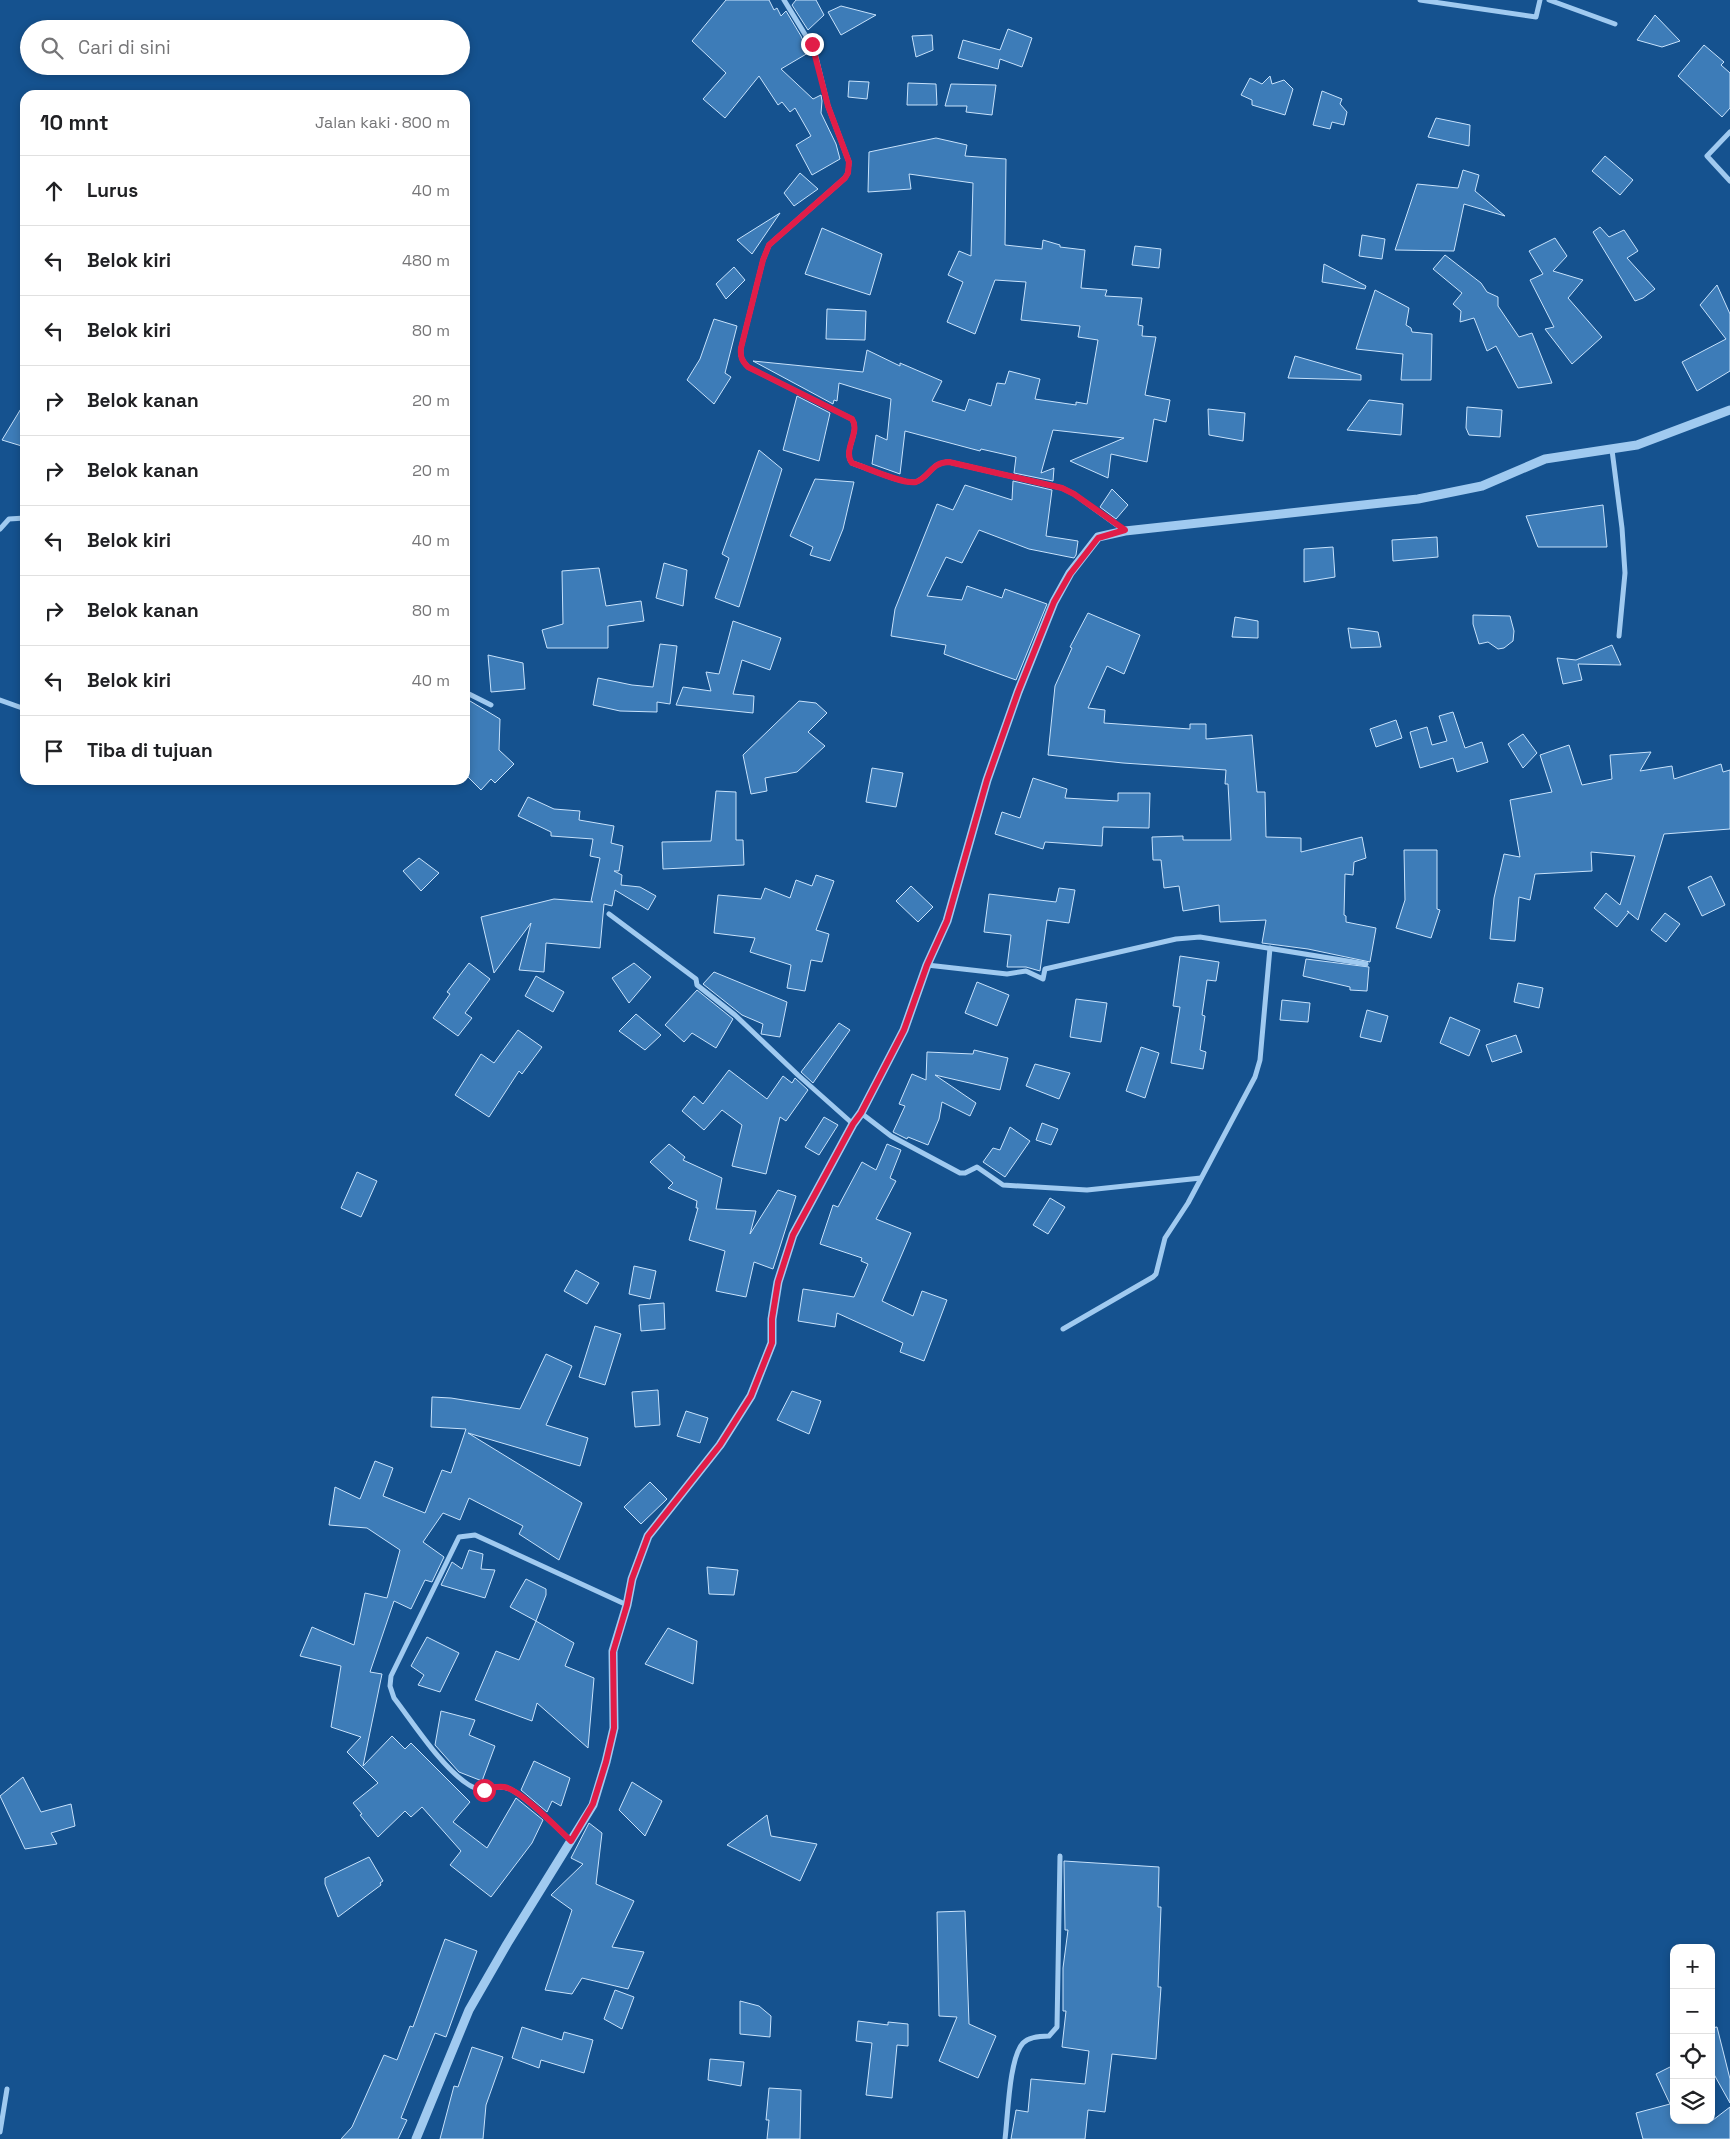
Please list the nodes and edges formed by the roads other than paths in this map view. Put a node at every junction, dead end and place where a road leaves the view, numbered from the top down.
1 (784, 0) edge
2 (1420, 0) edge
3 (1540, 0) edge
4 (1549, 0) edge
5 (1614, 24) dead end
6 (1730, 132) edge
7 (1730, 180) edge
8 (1730, 410) edge
9 (1612, 450) junction
10 (20, 518) edge
11 (0, 529) edge
12 (1125, 530) junction
13 (1619, 636) dead end
14 (470, 694) edge
15 (0, 700) edge
16 (491, 705) dead end
17 (20, 707) edge
18 (608, 914) dead end
19 (1270, 948) junction
20 (1366, 964) dead end
21 (927, 965) junction
22 (861, 1113) junction
23 (853, 1124) junction
24 (1202, 1178) junction
25 (1064, 1329) dead end
26 (627, 1605) junction
27 (571, 1841) junction
28 (1060, 1856) dead end
29 (7, 2089) dead end
30 (0, 2132) edge
31 (416, 2139) edge
32 (1005, 2139) edge

1 - 12 street
2 - 3 street
4 - 5 street
6 - 7 street
8 - 9 street
9 - 12 street
9 - 13 street
10 - 11 street
12 - 21 street
14 - 16 street
15 - 17 street
18 - 23 street
19 - 20 street
19 - 21 street
19 - 24 street
21 - 22 street
22 - 23 street
22 - 24 street
23 - 26 street
24 - 25 street
26 - 27 street
26 - 27 street
27 - 31 street
28 - 32 street
29 - 30 street

